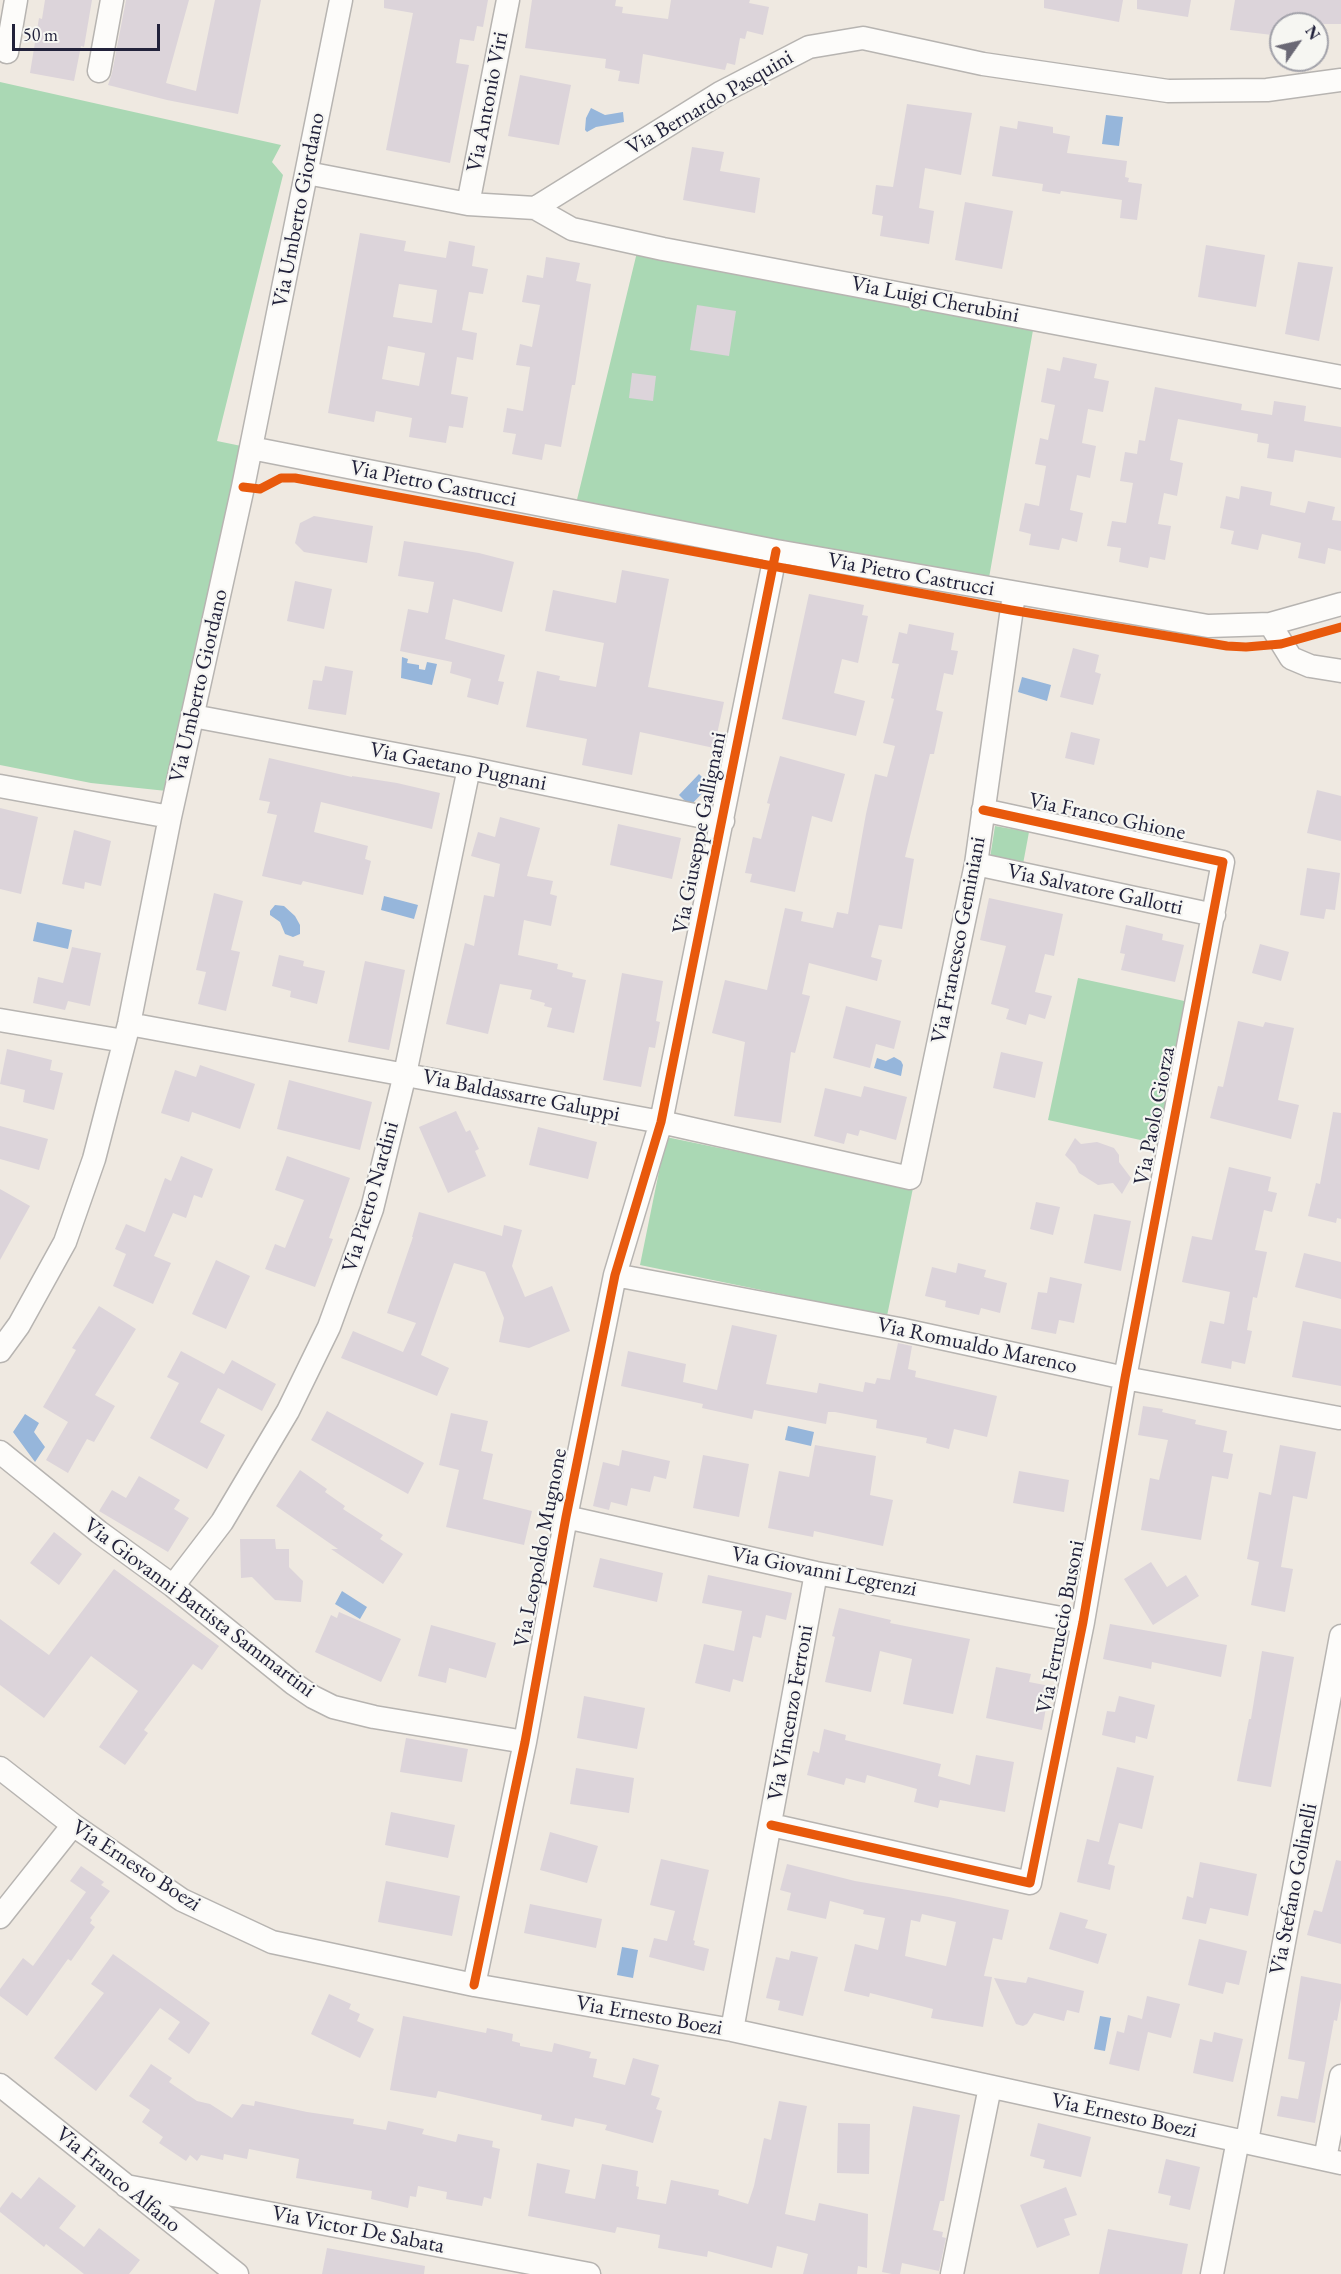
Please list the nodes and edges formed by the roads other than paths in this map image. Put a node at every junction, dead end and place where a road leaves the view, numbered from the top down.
1 (16, 0) edge
2 (112, 0) edge
3 (341, 0) edge
4 (508, 0) edge
5 (7, 52) dead end
6 (99, 71) dead end
7 (1341, 80) edge
8 (307, 173) junction
9 (468, 204) junction
10 (535, 208) junction
11 (1341, 377) edge
12 (250, 448) junction
13 (776, 551) junction
14 (1014, 594) junction
15 (1341, 604) edge
16 (1270, 624) junction
17 (1341, 671) edge
18 (193, 716) junction
19 (469, 768) junction
20 (0, 786) edge
21 (983, 810) junction
22 (170, 817) junction
23 (723, 821) junction
24 (1223, 861) joint
25 (976, 864) junction
26 (1214, 915) junction
27 (0, 1020) edge
28 (127, 1032) junction
29 (405, 1074) junction
30 (661, 1122) junction
31 (910, 1178) joint
32 (615, 1275) junction
33 (0, 1351) edge
34 (1125, 1378) junction
35 (1339, 1418) dead end
36 (0, 1452) edge
37 (566, 1517) junction
38 (816, 1573) junction
39 (173, 1586) junction
40 (1083, 1622) junction
41 (1341, 1636) edge
42 (525, 1742) junction
43 (0, 1768) edge
44 (771, 1824) junction
45 (73, 1825) junction
46 (0, 1917) edge
47 (474, 1985) junction
48 (732, 2030) junction
49 (1341, 2076) edge
50 (0, 2085) edge
51 (990, 2087) junction
52 (1243, 2140) junction
53 (1333, 2161) edge
54 (126, 2186) junction
55 (237, 2274) edge
56 (589, 2274) edge
57 (952, 2274) edge
58 (1212, 2274) edge

1 - 5 street
2 - 6 street
3 - 8 street, Via Umberto Giordano
4 - 9 street, Via Antonio Viri
7 - 10 street, Via Bernardo Pasquini
8 - 9 street
8 - 12 street, Via Umberto Giordano
9 - 10 street
10 - 11 street, Via Luigi Cherubini
12 - 13 street, Via Pietro Castrucci
12 - 18 street, Via Umberto Giordano
13 - 14 street, Via Pietro Castrucci
13 - 23 street, Via Giuseppe Gallignani
14 - 16 street, Via Pietro Castrucci
14 - 21 street, Via Francesco Geminiani
15 - 16 street, Via Pietro Castrucci
16 - 17 street
18 - 19 street, Via Gaetano Pugnani
18 - 22 street, Via Umberto Giordano
19 - 23 street, Via Gaetano Pugnani
19 - 29 street, Via Pietro Nardini
20 - 22 street
21 - 24 street, Via Franco Ghione
21 - 25 street, Via Francesco Geminiani
22 - 28 street, Via Umberto Giordano
23 - 30 street, Via Giuseppe Gallignani
24 - 26 street, Via Paolo Giorza
25 - 26 street, Via Salvatore Gallotti
25 - 31 street, Via Francesco Geminiani
26 - 34 street, Via Paolo Giorza
27 - 28 street, Via Baldassarre Galuppi
28 - 29 street, Via Baldassarre Galuppi
28 - 33 street, Via Umberto Giordano
29 - 30 street, Via Baldassarre Galuppi
29 - 39 street, Via Pietro Nardini
30 - 31 street, Via Baldassarre Galuppi
30 - 32 street, Via Leopoldo Mugnone
32 - 34 street, Via Romualdo Marenco
32 - 37 street, Via Leopoldo Mugnone
34 - 35 street, Via Romualdo Marenco
34 - 40 street, Via Ferruccio Busoni
36 - 39 street, Via Giovanni Battista Sammartini
37 - 38 street, Via Giovanni Legrenzi
37 - 42 street, Via Leopoldo Mugnone
38 - 40 street, Via Giovanni Legrenzi
38 - 44 street, Via Vincenzo Ferroni
39 - 42 street, Via Giovanni Battista Sammartini
40 - 44 street, Via Ferruccio Busoni
41 - 52 street, Via Stefano Golinelli
42 - 47 street, Via Leopoldo Mugnone
43 - 45 street, Via Ernesto Boezi
44 - 48 street, Via Vincenzo Ferroni
45 - 46 street
45 - 47 street, Via Ernesto Boezi
47 - 48 street, Via Ernesto Boezi
48 - 51 street, Via Ernesto Boezi
49 - 53 street
50 - 54 street, Via Franco Alfano
51 - 52 street, Via Ernesto Boezi
51 - 57 street
52 - 53 street, Via Ernesto Boezi
52 - 58 street, Via Stefano Golinelli
54 - 55 street, Via Franco Alfano
54 - 56 street, Via Victor De Sabata

